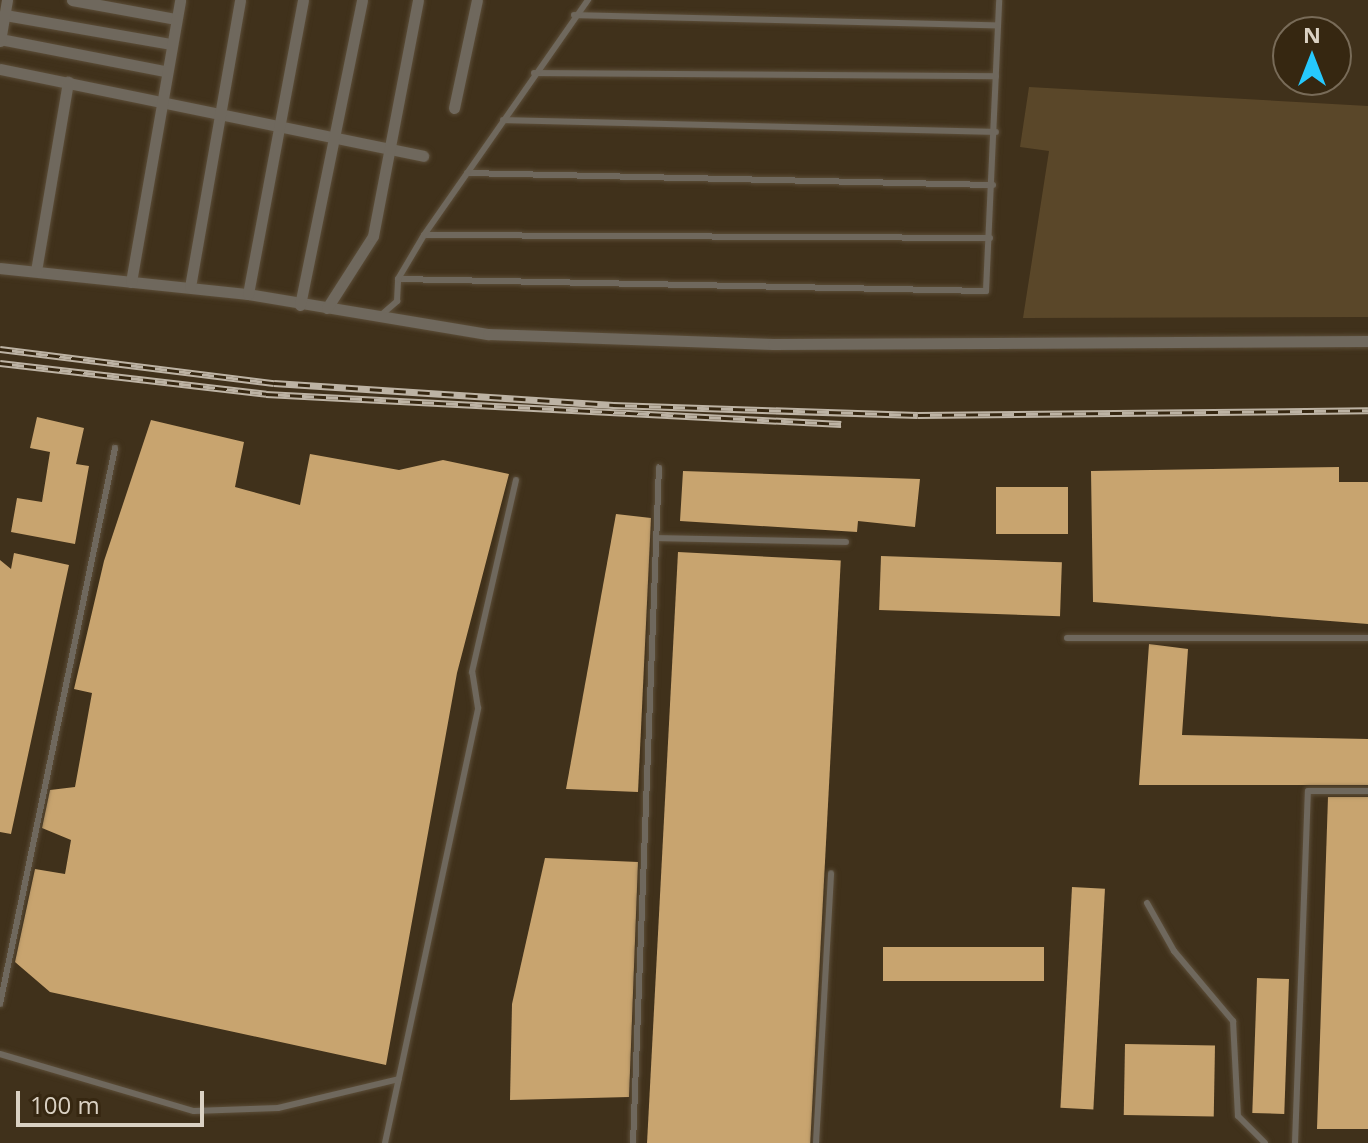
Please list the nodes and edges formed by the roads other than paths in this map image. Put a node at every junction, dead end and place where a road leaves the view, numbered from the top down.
1 (7, 0) edge
2 (72, 0) edge
3 (180, 0) edge
4 (240, 0) edge
5 (303, 0) edge
6 (362, 0) edge
7 (418, 0) edge
8 (477, 0) edge
9 (588, 0) edge
10 (999, 0) edge
11 (88, 1) edge
12 (5, 15) junction
13 (574, 15) junction
14 (176, 19) junction
15 (998, 25) junction
16 (0, 40) edge
17 (171, 44) junction
18 (0, 69) edge
19 (165, 71) junction
20 (534, 73) junction
21 (996, 76) junction
22 (68, 82) junction
23 (159, 100) junction
24 (454, 108) dead end
25 (221, 111) junction
26 (503, 120) junction
27 (279, 124) junction
28 (996, 132) junction
29 (334, 138) junction
30 (390, 148) junction
31 (423, 156) dead end
32 (467, 173) junction
33 (993, 185) junction
34 (424, 235) junction
35 (990, 238) junction
36 (0, 268) edge
37 (36, 271) junction
38 (398, 279) junction
39 (131, 282) junction
40 (190, 287) junction
41 (248, 294) junction
42 (300, 305) junction
43 (327, 308) junction
44 (380, 316) junction
45 (1368, 341) edge
46 (115, 448) dead end
47 (659, 467) dead end
48 (516, 480) dead end
49 (656, 538) junction
50 (846, 542) dead end
51 (1067, 638) dead end
52 (1368, 638) edge
53 (1368, 791) edge
54 (831, 873) dead end
55 (1147, 903) dead end
56 (0, 1004) edge
57 (0, 1054) edge
58 (399, 1079) junction
59 (385, 1143) edge
60 (633, 1143) edge
61 (816, 1143) edge
62 (1265, 1143) edge
63 (1295, 1143) edge

1 - 12 street
2 - 11 street
3 - 14 street
4 - 25 street
5 - 27 street
6 - 29 street
7 - 30 street
8 - 24 street
9 - 13 lane
10 - 15 lane
11 - 14 street
12 - 16 street
12 - 17 street
13 - 15 lane
13 - 20 lane
14 - 17 street
15 - 21 lane
16 - 19 street
17 - 19 street
18 - 22 street
19 - 23 street
20 - 21 lane
20 - 26 lane
21 - 28 lane
22 - 23 street
22 - 37 street
23 - 25 street
23 - 39 street
25 - 27 street
25 - 40 street
26 - 28 lane
26 - 32 lane
27 - 29 street
27 - 41 street
28 - 33 lane
29 - 30 street
29 - 42 street
30 - 31 street
30 - 43 street
32 - 33 lane
32 - 34 lane
33 - 35 lane
34 - 35 lane
34 - 38 lane
35 - 38 lane
36 - 37 street
37 - 39 street
38 - 44 lane
39 - 40 street
40 - 41 street
41 - 42 street
42 - 43 street
43 - 44 street
44 - 45 street
46 - 56 lane
47 - 49 lane
48 - 58 lane
49 - 50 lane
49 - 60 lane
51 - 52 lane
53 - 63 lane
54 - 61 lane
55 - 62 lane
57 - 58 lane
58 - 59 lane

